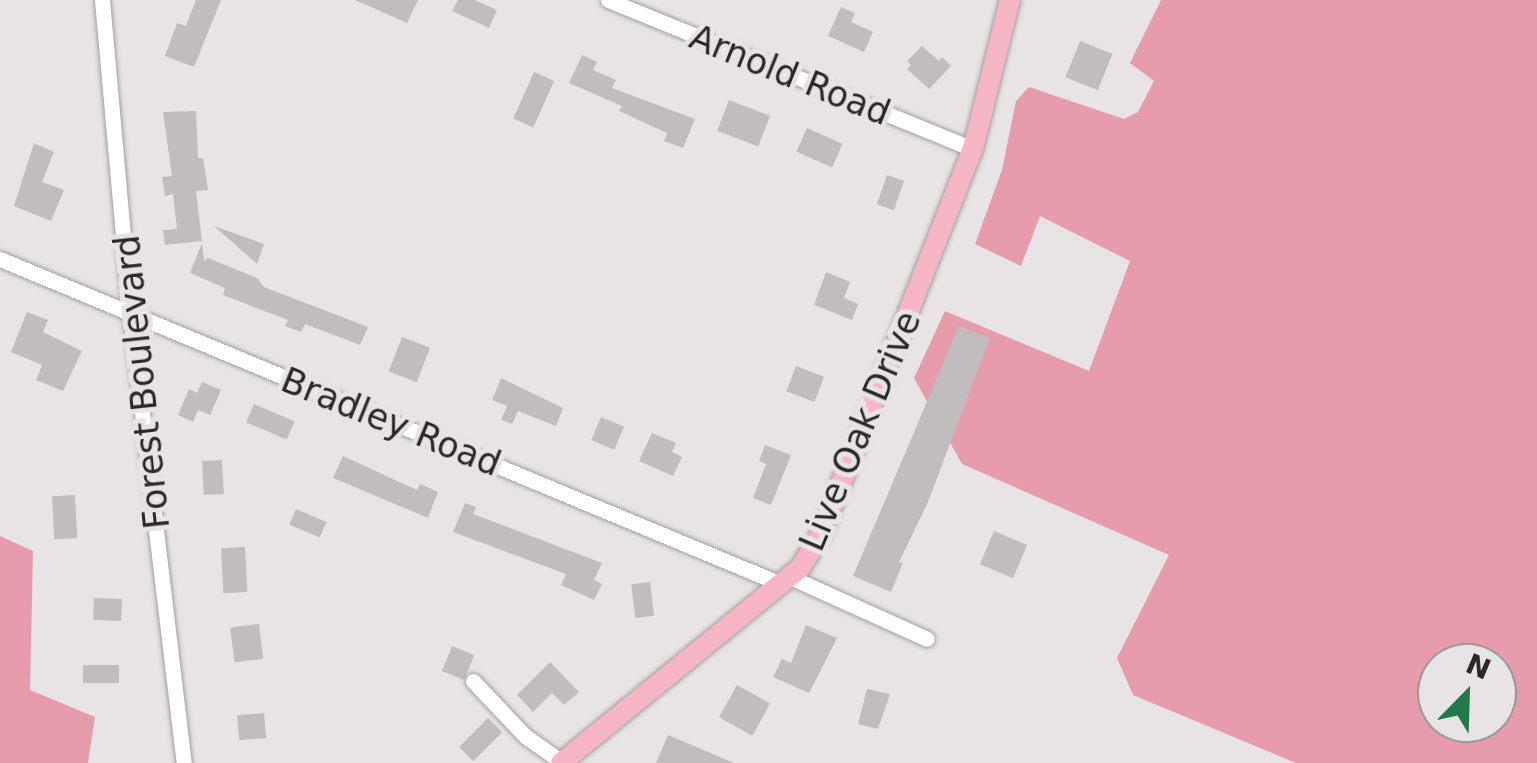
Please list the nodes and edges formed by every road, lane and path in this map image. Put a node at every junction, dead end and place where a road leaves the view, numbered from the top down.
1 (102, 0) edge
2 (608, 0) edge
3 (1010, 0) edge
4 (973, 149) junction
5 (0, 259) edge
6 (130, 312) junction
7 (786, 581) junction
8 (927, 639) dead end
9 (474, 681) dead end
10 (562, 762) edge
11 (184, 763) edge

1 - 6 street, Forest Boulevard
2 - 4 street, Arnold Road
3 - 4 main road, Live Oak Drive
4 - 7 main road, Live Oak Drive
5 - 6 street, Bradley Road
6 - 7 street, Bradley Road
6 - 11 street, Forest Boulevard
7 - 8 street, Bradley Road
7 - 10 main road, Live Oak Drive
9 - 10 street

